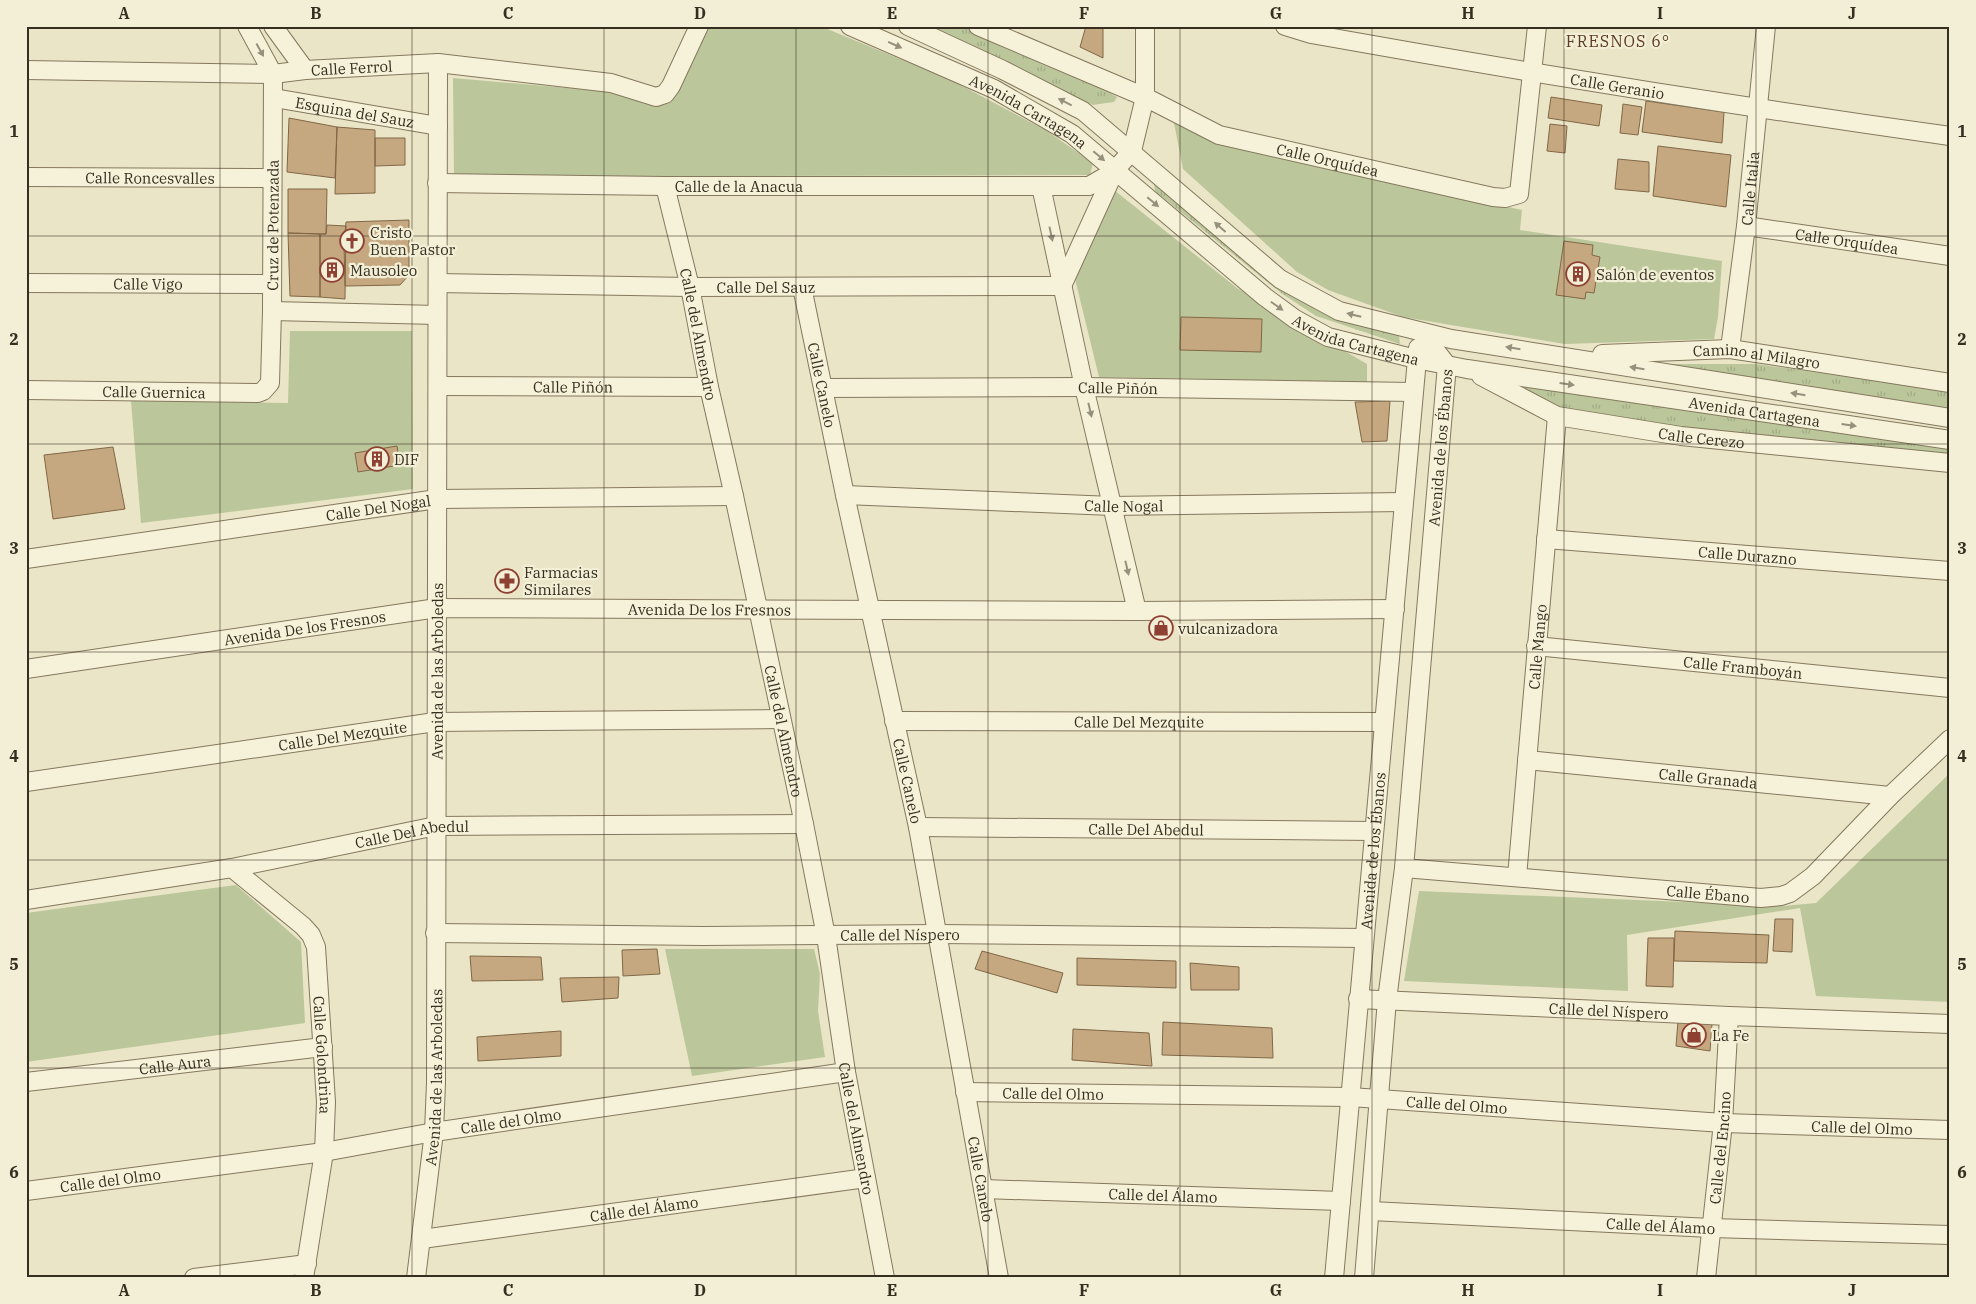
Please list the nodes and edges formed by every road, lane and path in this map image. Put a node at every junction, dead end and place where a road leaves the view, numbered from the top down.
1 (247, 26) edge
2 (273, 26) edge
3 (699, 26) edge
4 (850, 26) edge
5 (908, 26) edge
6 (978, 26) edge
7 (1145, 26) edge
8 (1285, 26) edge
9 (1537, 26) edge
10 (1766, 26) edge
11 (438, 63) junction
12 (26, 70) edge
13 (304, 70) junction
14 (1532, 73) junction
15 (273, 74) junction
16 (1145, 97) junction
17 (274, 98) junction
18 (1757, 109) junction
19 (438, 126) junction
20 (1950, 136) edge
21 (1132, 151) junction
22 (1115, 170) junction
23 (26, 177) edge
24 (272, 178) junction
25 (437, 183) junction
26 (665, 186) junction
27 (1041, 186) junction
28 (1746, 226) junction
29 (1950, 256) edge
30 (26, 283) edge
31 (272, 284) junction
32 (438, 284) junction
33 (1062, 286) junction
34 (690, 287) junction
35 (802, 287) junction
36 (272, 311) junction
37 (437, 315) junction
38 (1421, 332) junction
39 (1730, 349) junction
40 (1562, 356) junction
41 (1416, 359) junction
42 (1447, 365) junction
43 (1467, 369) junction
44 (271, 376) joint
45 (1950, 383) edge
46 (438, 386) junction
47 (709, 387) junction
48 (1084, 387) junction
49 (823, 388) junction
50 (26, 390) edge
51 (1413, 392) junction
52 (1557, 416) junction
53 (1950, 418) edge
54 (1950, 440) edge
55 (1950, 463) edge
56 (845, 495) junction
57 (734, 496) junction
58 (437, 499) junction
59 (1403, 502) junction
60 (1112, 506) junction
61 (1546, 539) junction
62 (26, 559) edge
63 (1950, 571) edge
64 (438, 608) junction
65 (757, 609) junction
66 (869, 609) junction
67 (1395, 609) junction
68 (1137, 611) junction
69 (1536, 646) junction
70 (26, 669) edge
71 (1950, 688) edge
72 (781, 720) junction
73 (894, 721) junction
74 (435, 722) junction
75 (1384, 722) junction
76 (1950, 739) edge
77 (1527, 760) junction
78 (26, 782) edge
79 (1890, 796) junction
80 (804, 824) junction
81 (436, 826) junction
82 (918, 828) junction
83 (1374, 832) junction
84 (232, 868) junction
85 (1404, 868) junction
86 (1517, 877) junction
87 (26, 900) edge
88 (435, 933) junction
89 (938, 934) junction
90 (826, 936) junction
91 (1364, 938) junction
92 (1358, 999) junction
93 (1387, 1000) junction
94 (1729, 1016) junction
95 (1950, 1024) edge
96 (323, 1047) junction
97 (846, 1072) junction
98 (26, 1082) edge
99 (966, 1092) junction
100 (1350, 1097) junction
101 (1379, 1098) junction
102 (1724, 1123) junction
103 (1950, 1130) edge
104 (434, 1132) junction
105 (324, 1152) junction
106 (866, 1178) junction
107 (983, 1189) junction
108 (26, 1190) edge
109 (1341, 1201) junction
110 (1371, 1211) junction
111 (1711, 1228) junction
112 (1950, 1235) edge
113 (422, 1239) junction
114 (306, 1271) edge
115 (194, 1278) edge
116 (416, 1278) edge
117 (885, 1278) edge
118 (1000, 1278) edge
119 (1334, 1278) edge
120 (1364, 1278) edge
121 (1706, 1278) edge

1 -> 15 street
2 - 13 street
3 - 11 street, Calle Ferrol
4 -> 22 street, Avenida Cartagena
21 -> 5 street, Avenida Cartagena
6 - 16 street, Calle Orquídea
7 - 16 street
8 - 14 street, Calle Geranio
9 - 14 street
10 - 18 street, Calle Italia
11 - 13 street, Calle Ferrol
11 - 19 street, Avenida de las Arboledas
12 - 15 street, Calle Ferrol
13 - 15 street, Calle Ferrol
14 - 16 street, Calle Orquídea
14 - 18 street, Calle Geranio
15 - 17 street, Cruz de Potenzada
16 - 21 street
17 - 19 street, Esquina del Sauz
17 - 24 street, Cruz de Potenzada
18 - 20 street, Calle Geranio
18 - 28 street, Calle Italia
19 - 25 street, Avenida de las Arboledas
21 - 22 street
38 -> 21 street, Avenida Cartagena
22 - 27 street, Calle de la Anacua
22 - 33 street
22 -> 41 street, Avenida Cartagena
23 - 24 street, Calle Roncesvalles
24 - 31 street, Cruz de Potenzada
25 - 26 street, Calle de la Anacua
25 - 32 street, Avenida de las Arboledas
26 - 27 street, Calle de la Anacua
26 - 34 street, Calle del Almendro
27 -> 33 street
28 - 29 street, Calle Orquídea
28 - 39 street, Calle Italia
30 - 31 street, Calle Vigo
31 - 36 street, Cruz de Potenzada
32 - 34 street, Calle Del Sauz
32 - 37 street, Avenida de las Arboledas
33 - 35 street, Calle Del Sauz
33 - 48 street
34 - 35 street, Calle Del Sauz
34 - 47 street, Calle del Almendro
35 - 49 street, Calle Canelo
36 - 37 street
36 - 44 street, Cruz de Potenzada
37 - 46 street, Avenida de las Arboledas
40 -> 38 street, Avenida Cartagena
38 - 41 street, Avenida de los Ébanos
38 - 42 street, Avenida de los Ébanos
39 - 40 street, Camino al Milagro
39 - 45 street, Camino al Milagro
53 -> 40 street, Avenida Cartagena
41 - 42 street, Avenida Cartagena
41 - 51 street, Avenida de los Ébanos
42 - 43 street, Avenida Cartagena
42 - 85 street, Avenida de los Ébanos
43 - 52 street, Calle Cerezo
43 -> 54 street, Avenida Cartagena
44 - 50 street, Calle Guernica
46 - 47 street, Calle Piñón
46 - 58 street, Avenida de las Arboledas
47 - 57 street, Calle del Almendro
48 - 49 street, Calle Piñón
48 - 51 street, Calle Piñón
48 -> 60 street
49 - 56 street, Calle Canelo
51 - 59 street, Avenida de los Ébanos
52 - 55 street, Calle Cerezo
52 - 61 street, Calle Mango
56 - 60 street, Calle Nogal
56 - 66 street, Calle Canelo
57 - 58 street, Calle Del Nogal
57 - 65 street, Calle del Almendro
58 - 62 street, Calle Del Nogal
58 - 64 street, Avenida de las Arboledas
59 - 60 street, Calle Nogal
59 - 67 street, Avenida de los Ébanos
60 -> 68 street
61 - 63 street, Calle Durazno
61 - 69 street, Calle Mango
64 - 65 street, Avenida De los Fresnos
64 - 70 street, Avenida De los Fresnos
64 - 74 street, Avenida de las Arboledas
65 - 66 street, Avenida De los Fresnos
65 - 72 street, Calle del Almendro
66 - 68 street, Avenida De los Fresnos
66 - 73 street, Calle Canelo
67 - 68 street, Avenida De los Fresnos
67 - 75 street, Avenida de los Ébanos
69 - 71 street, Calle Framboyán
69 - 77 street, Calle Mango
72 - 74 street, Calle Del Mezquite
72 - 80 street, Calle del Almendro
73 - 75 street, Calle Del Mezquite
73 - 82 street, Calle Canelo
74 - 78 street, Calle Del Mezquite
74 - 81 street, Avenida de las Arboledas
75 - 83 street, Avenida de los Ébanos
76 - 79 street, Calle Ébano
77 - 79 street, Calle Granada
77 - 86 street, Calle Mango
79 - 86 street, Calle Ébano
80 - 81 street, Calle Del Abedul
80 - 90 street, Calle del Almendro
81 - 84 street, Calle Del Abedul
81 - 88 street, Avenida de las Arboledas
82 - 83 street, Calle Del Abedul
82 - 89 street, Calle Canelo
83 - 91 street, Avenida de los Ébanos
84 - 87 street, Calle Del Abedul
84 - 96 street, Calle Golondrina
85 - 86 street, Calle Ébano
85 - 93 street, Avenida de los Ébanos
88 - 90 street, Calle del Níspero
88 - 104 street, Avenida de las Arboledas
89 - 90 street, Calle del Níspero
89 - 91 street, Calle del Níspero
89 - 99 street, Calle Canelo
90 - 97 street, Calle del Almendro
91 - 92 street, Avenida de los Ébanos
92 - 93 street, Calle del Níspero
92 - 100 street, Avenida de los Ébanos
93 - 94 street, Calle del Níspero
93 - 101 street, Avenida de los Ébanos
94 - 95 street, Calle del Níspero
94 - 102 street, Calle del Encino
96 - 98 street, Calle Aura
96 - 105 street, Calle Golondrina
97 - 104 street, Calle del Olmo
97 - 106 street, Calle del Almendro
99 - 100 street, Calle del Olmo
99 - 107 street, Calle Canelo
100 - 101 street, Calle del Olmo
100 - 109 street, Avenida de los Ébanos
101 - 102 street, Calle del Olmo
101 - 110 street, Avenida de los Ébanos
102 - 103 street, Calle del Olmo
102 - 111 street, Calle del Encino
104 - 105 street, Calle del Olmo
104 - 113 street, Avenida de las Arboledas
105 - 108 street, Calle del Olmo
105 - 114 street, Calle Golondrina
106 - 113 street, Calle del Álamo
106 - 117 street, Calle del Almendro
107 - 109 street, Calle del Álamo
107 - 118 street, Calle Canelo
109 - 119 street, Avenida de los Ébanos
110 - 111 street, Calle del Álamo
110 - 120 street, Avenida de los Ébanos
111 - 112 street, Calle del Álamo
111 - 121 street, Calle del Encino
113 - 116 street, Avenida de las Arboledas
114 - 115 street

